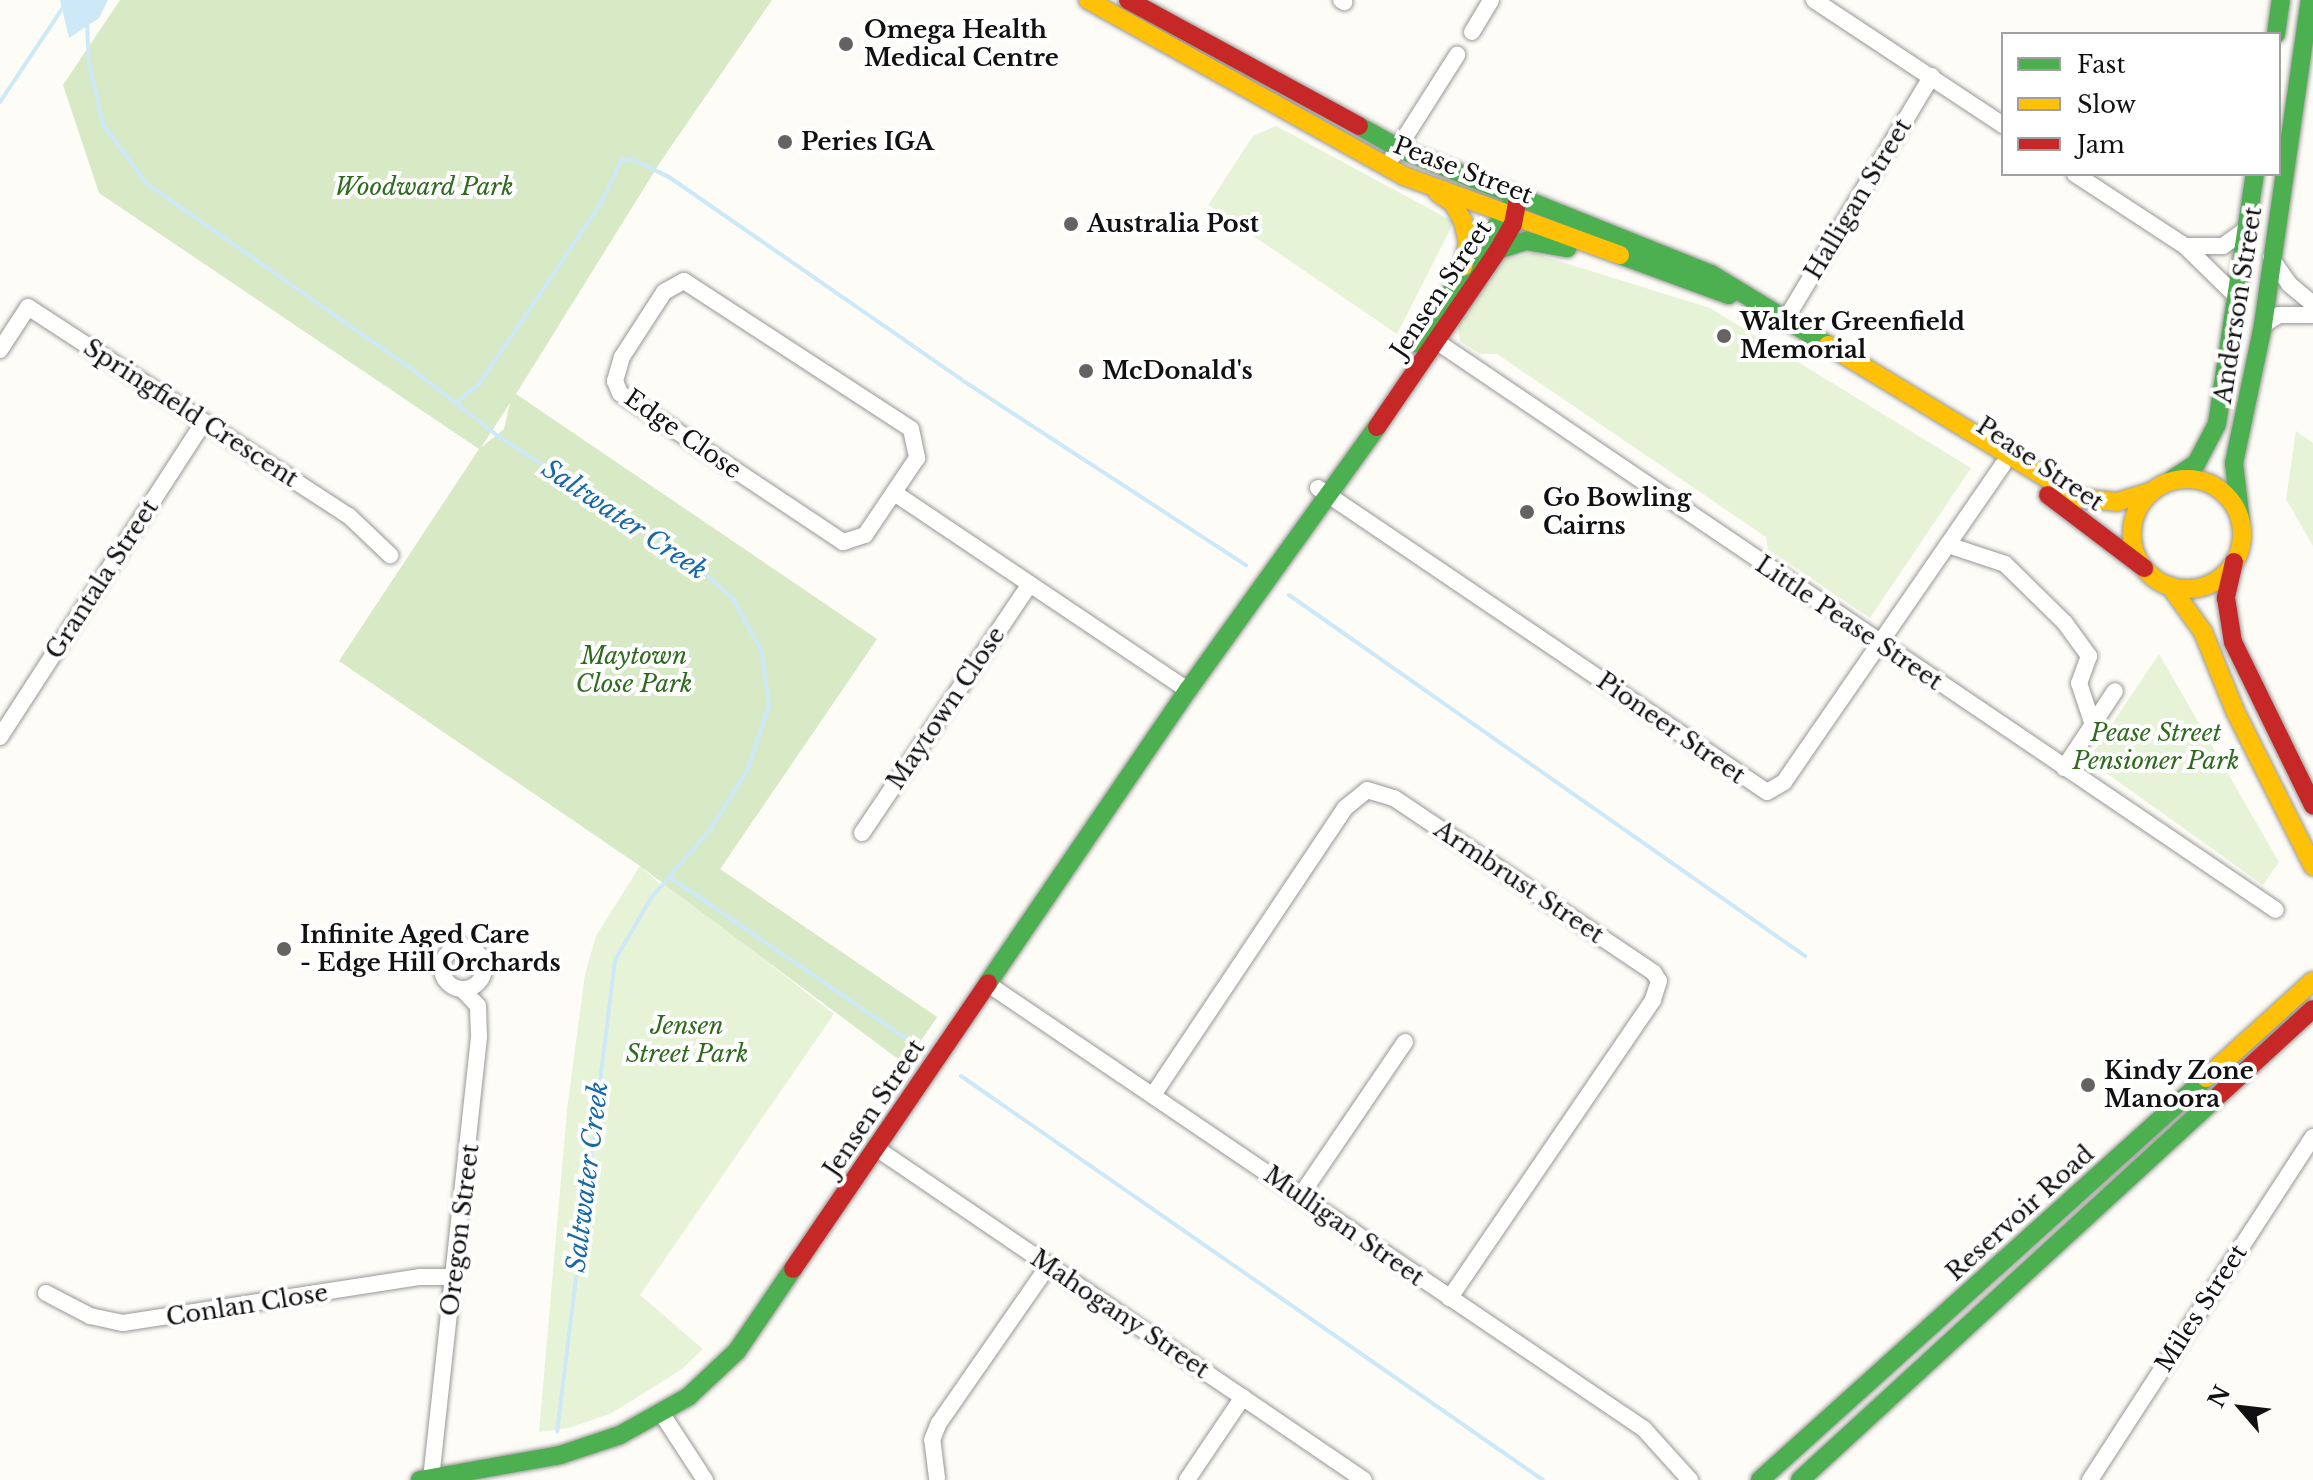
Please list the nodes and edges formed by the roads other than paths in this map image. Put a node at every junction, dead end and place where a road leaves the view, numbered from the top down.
1 (1088, 0) edge
2 (1128, 0) edge
3 (1491, 0) edge
4 (1814, 0) edge
5 (2281, 0) edge
6 (2310, 0) edge
7 (1472, 32) dead end
8 (2276, 32) edge
9 (1457, 55) dead end
10 (1932, 76) junction
11 (2001, 124) edge
12 (1398, 148) junction
13 (1387, 168) junction
14 (2078, 176) edge
15 (2255, 176) edge
16 (1429, 188) junction
17 (1512, 209) junction
18 (2247, 227) junction
19 (2185, 246) junction
20 (1498, 250) junction
21 (2270, 257) junction
22 (1623, 259) junction
23 (1462, 272) junction
24 (2236, 296) junction
25 (1753, 302) junction
26 (2313, 304) edge
27 (2313, 315) edge
28 (1784, 322) junction
29 (2263, 325) junction
30 (1430, 337) junction
31 (0, 350) edge
32 (204, 422) junction
33 (2006, 460) junction
34 (2160, 486) junction
35 (1324, 492) junction
36 (896, 494) junction
37 (2241, 523) junction
38 (1948, 545) junction
39 (390, 555) dead end
40 (2234, 562) junction
41 (2144, 568) junction
42 (1030, 584) junction
43 (2170, 586) junction
44 (1879, 644) junction
45 (1188, 690) junction
46 (2115, 691) dead end
47 (2093, 725) junction
48 (0, 737) edge
49 (2064, 768) junction
50 (2313, 805) edge
51 (862, 833) dead end
52 (2313, 866) edge
53 (2276, 910) dead end
54 (2311, 961) edge
55 (484, 969) junction
56 (2313, 981) edge
57 (988, 984) junction
58 (462, 989) junction
59 (2313, 1009) edge
60 (480, 1014) junction
61 (1405, 1042) dead end
62 (2206, 1077) junction
63 (1153, 1095) junction
64 (2313, 1137) edge
65 (876, 1148) junction
66 (1301, 1195) junction
67 (1049, 1265) junction
68 (453, 1277) junction
69 (46, 1293) dead end
70 (1450, 1298) junction
71 (1243, 1397) junction
72 (662, 1414) junction
73 (937, 1478) edge
74 (426, 1479) edge
75 (705, 1480) edge
76 (1187, 1480) edge
77 (1364, 1480) edge
78 (1690, 1480) edge
79 (1760, 1480) edge
80 (1800, 1480) edge
81 (2090, 1480) edge

1 - 13 street, Pease Street
2 - 12 street, Pease Street
3 - 7 street
4 - 10 street
5 - 8 street
6 - 21 street, Anderson Street
9 - 12 street
10 - 11 street
10 - 28 street, Halligan Street
12 - 13 street
12 - 17 street, Pease Street
13 - 16 street, Pease Street
14 - 19 street
15 - 18 street, Anderson Street
16 - 17 street, Pease Street
16 - 23 street
17 - 20 street, Jensen Street
17 - 22 street, Pease Street
17 - 23 street, Jensen Street
17 - 25 street, Pease Street
18 - 19 street
18 - 24 street, Anderson Street
19 - 24 street
20 - 22 street
20 - 30 street, Jensen Street
21 - 26 street
21 - 29 street, Anderson Street
22 - 25 street, Pease Street
23 - 30 street, Jensen Street
24 - 34 street, Anderson Street
25 - 28 street, Pease Street
27 - 29 street
28 - 33 street, Pease Street
29 - 37 street, Anderson Street
30 - 35 street, Jensen Street
30 - 44 street, Little Pease Street
31 - 32 street, Springfield Crescent
32 - 39 street, Springfield Crescent
32 - 48 street, Grantala Street
33 - 34 street, Pease Street
33 - 38 street, Pioneer Street
33 - 41 street, Pease Street
34 - 37 street
34 - 41 street
35 - 44 street, Pioneer Street
35 - 45 street, Jensen Street
36 - 36 street, Edge Close
36 - 42 street
37 - 40 street
38 - 44 street, Pioneer Street
38 - 47 street
40 - 43 street
40 - 50 street
41 - 43 street
42 - 45 street
42 - 51 street, Maytown Close
43 - 52 street
44 - 49 street, Little Pease Street
45 - 57 street, Jensen Street
46 - 47 street
47 - 49 street
49 - 53 street, Little Pease Street
54 - 62 street
55 - 58 street
55 - 58 street
55 - 60 street, Oregon Street
56 - 62 street, Reservoir Road
57 - 63 street, Mulligan Street
57 - 65 street, Jensen Street
58 - 60 street
59 - 80 street, Reservoir Road
60 - 68 street, Oregon Street
61 - 66 street
62 - 79 street, Reservoir Road
63 - 66 street, Mulligan Street
63 - 70 street, Armbrust Street
64 - 81 street, Miles Street
65 - 67 street, Mahogany Street
65 - 72 street, Jensen Street
66 - 70 street, Mulligan Street
67 - 71 street, Mahogany Street
67 - 73 street
68 - 69 street, Conlan Close
68 - 74 street, Oregon Street
70 - 78 street, Mulligan Street
71 - 76 street
71 - 77 street, Mahogany Street
72 - 74 street, Jensen Street
72 - 75 street

